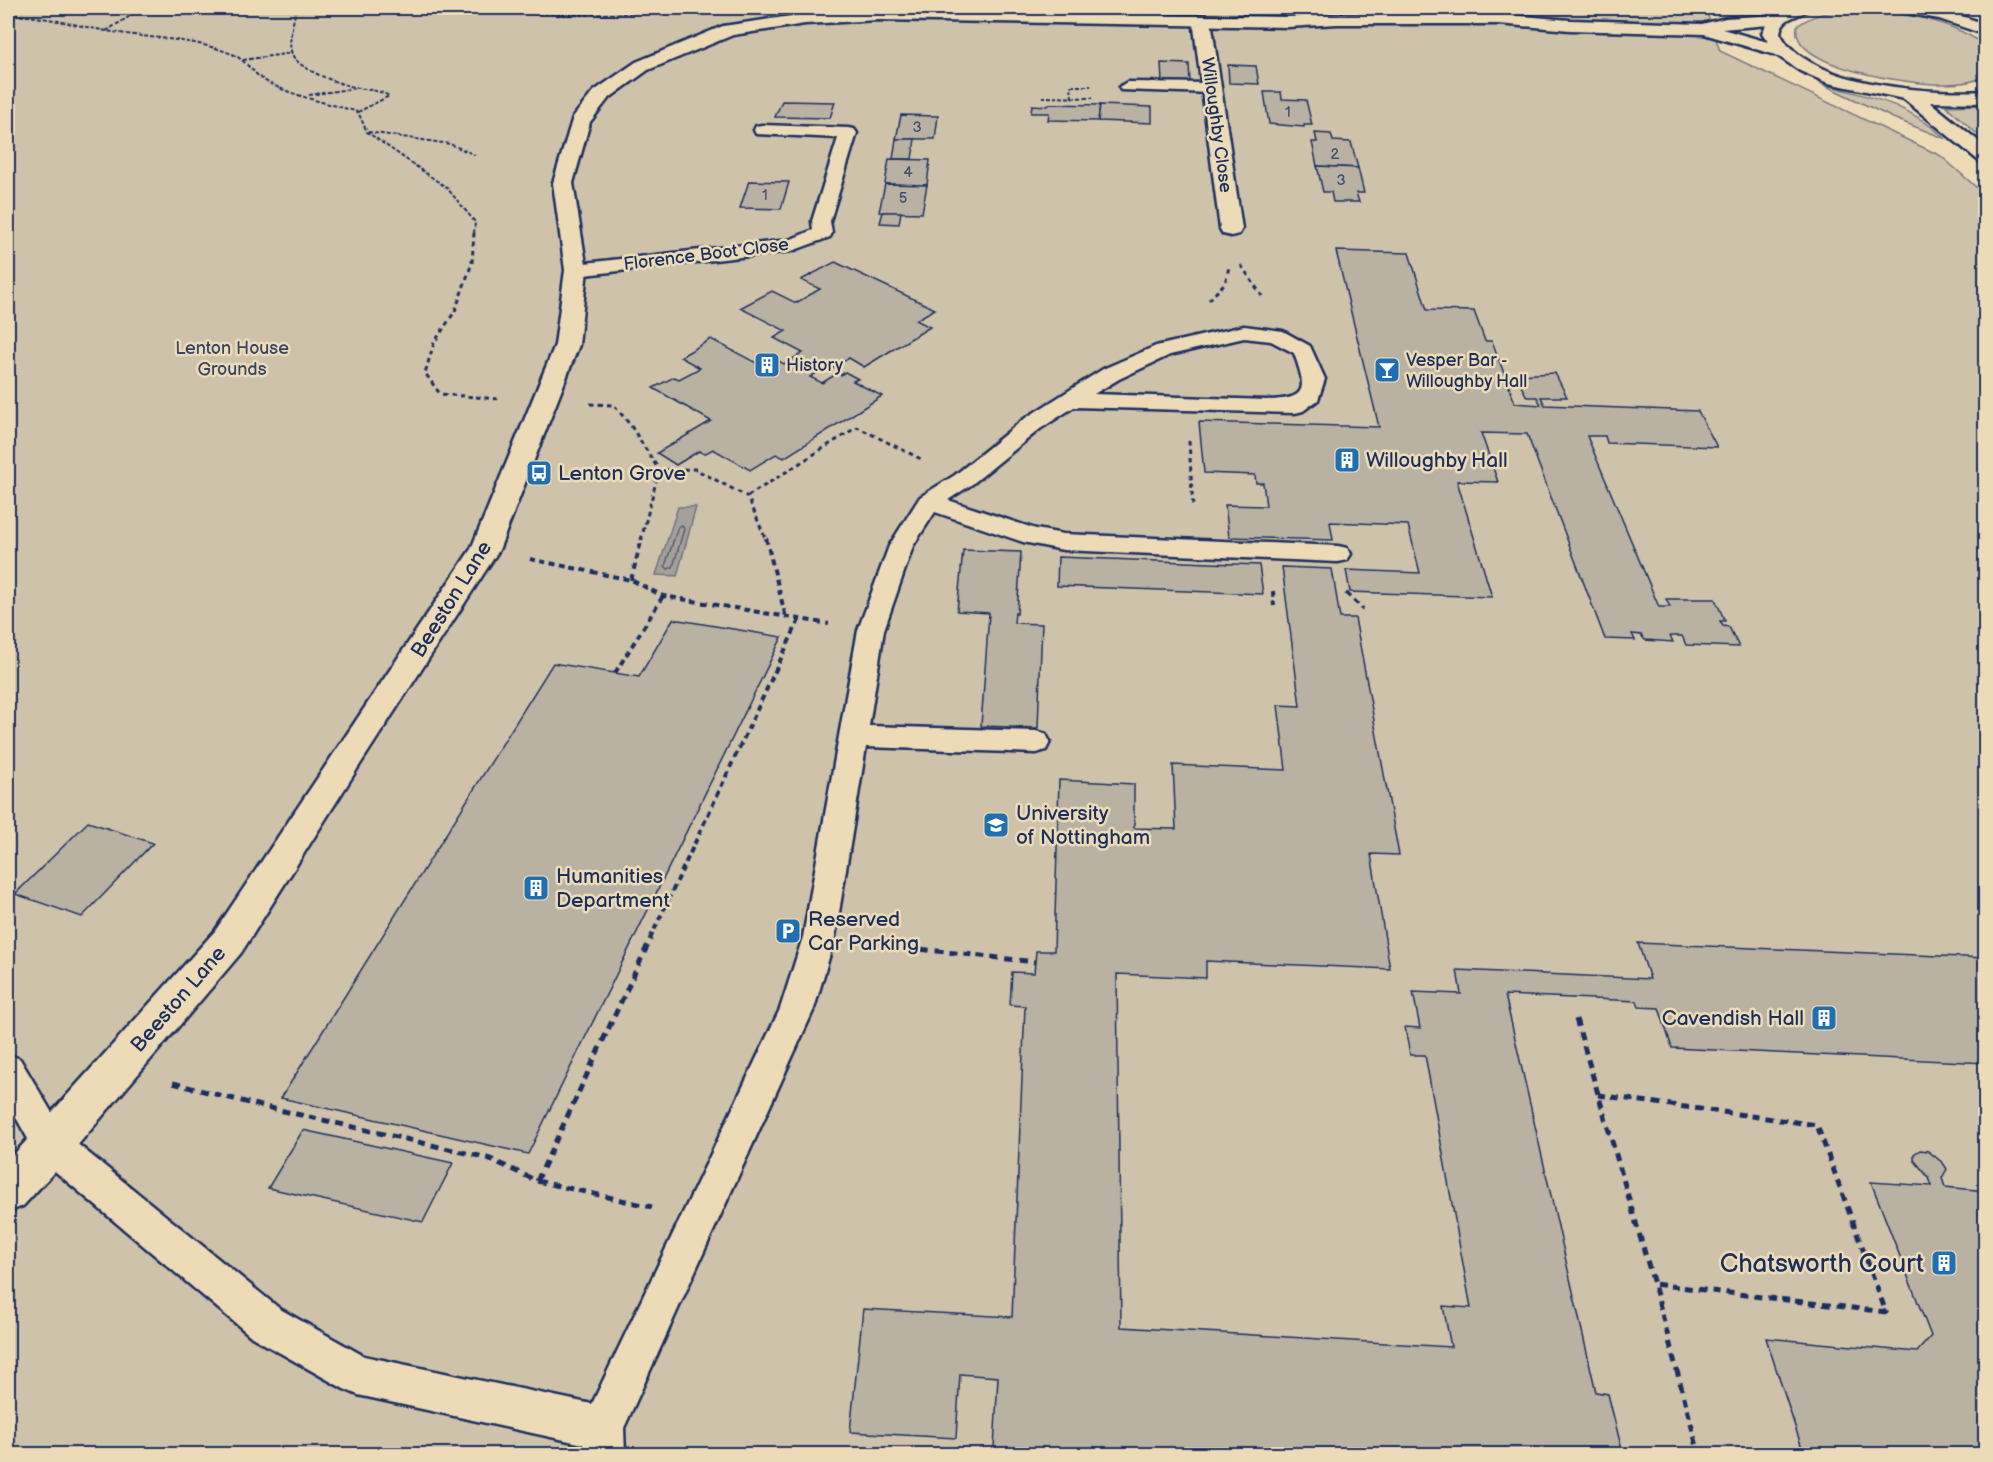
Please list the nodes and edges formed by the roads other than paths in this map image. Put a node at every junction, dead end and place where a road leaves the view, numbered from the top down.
1 (1801, 8) edge
2 (1911, 8) edge
3 (1202, 20) junction
4 (1775, 20) junction
5 (1288, 22) junction
6 (1570, 25) junction
7 (1315, 27) junction
8 (1702, 28) junction
9 (1986, 30) edge
10 (1360, 37) dead end
11 (1786, 53) junction
12 (1127, 87) dead end
13 (1212, 88) junction
14 (1911, 96) junction
15 (1986, 97) edge
16 (762, 130) dead end
17 (1986, 157) edge
18 (1231, 229) road end
19 (576, 270) junction
20 (1070, 400) junction
21 (929, 502) junction
22 (1338, 554) dead end
23 (854, 736) junction
24 (1036, 742) dead end
25 (8, 1070) edge
26 (51, 1145) junction
27 (8, 1191) edge
28 (604, 1441) edge

1 - 4 street
2 - 9 street
3 - 5 street, Beeston Lane
3 - 13 street, Willoughby Close
3 - 19 street, Beeston Lane
4 - 8 street
4 - 11 street
5 - 6 street, Beeston Lane
5 - 7 street, Beeston Lane
6 - 7 street, Beeston Lane
6 - 8 street, Beeston Lane
7 - 10 street
8 - 11 street
11 - 14 street
12 - 13 lane
13 - 18 street, Willoughby Close
14 - 15 street
14 - 17 street
16 - 19 lane, Florence Boot Close
19 - 26 street, Beeston Lane
20 - 20 lane
20 - 21 lane
21 - 22 lane
21 - 23 lane
23 - 24 lane
23 - 28 lane
25 - 26 lane
26 - 27 street, Beeston Lane
26 - 28 lane

